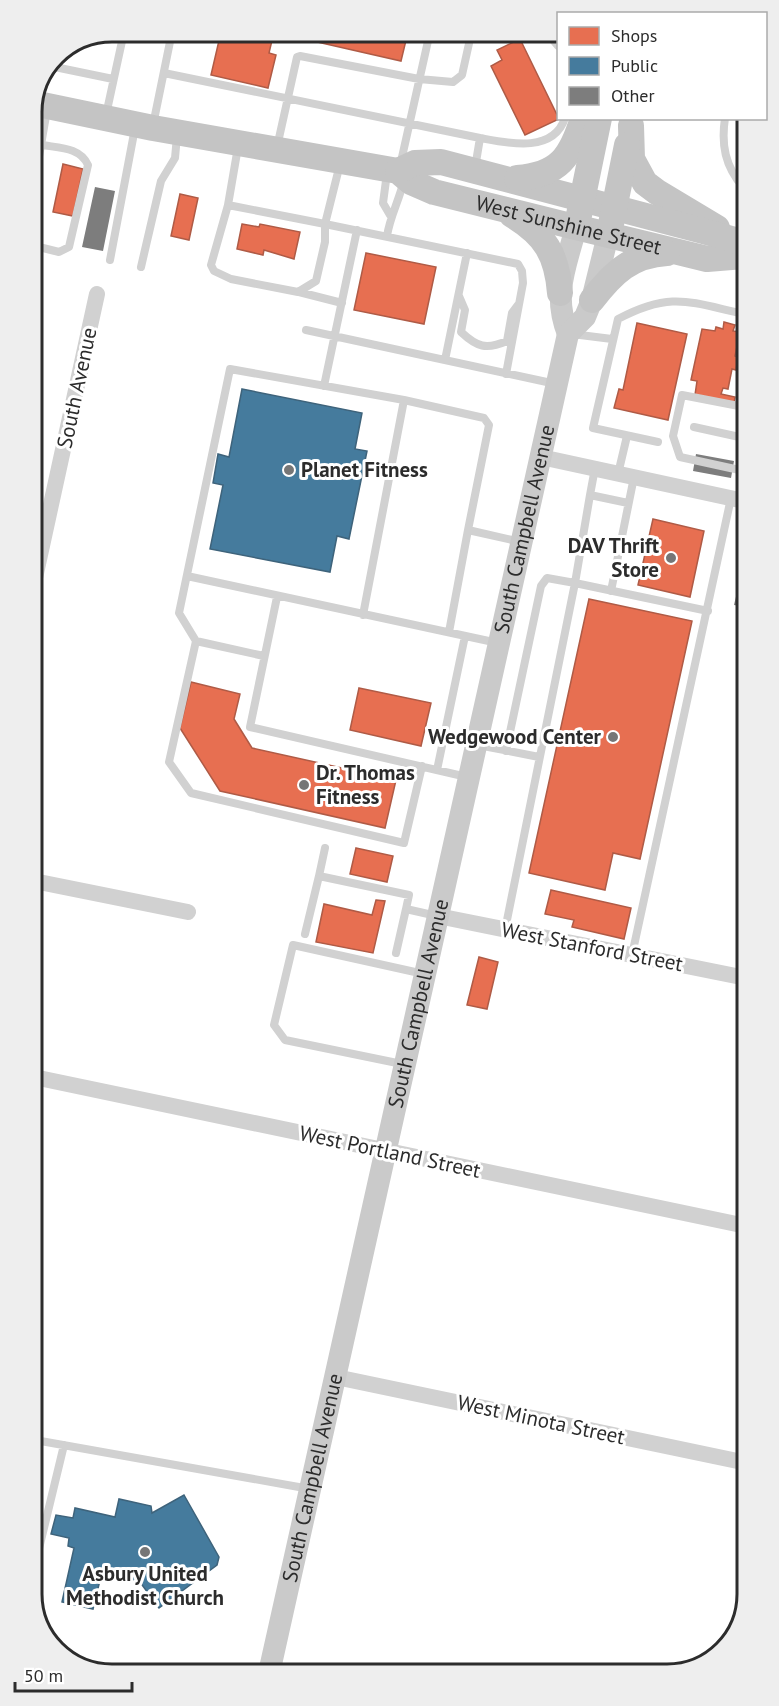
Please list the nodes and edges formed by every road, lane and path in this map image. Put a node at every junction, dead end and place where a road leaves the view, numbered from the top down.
1 (122, 42) edge
2 (170, 42) edge
3 (428, 42) edge
4 (469, 42) edge
5 (57, 68) edge
6 (164, 74) junction
7 (113, 79) junction
8 (419, 79) junction
9 (289, 99) junction
10 (42, 105) edge
11 (105, 118) junction
12 (564, 120) edge
13 (582, 120) edge
14 (599, 120) edge
15 (725, 120) edge
16 (632, 122) edge
17 (409, 123) junction
18 (144, 126) junction
19 (178, 133) junction
20 (480, 138) junction
21 (238, 143) junction
22 (42, 145) edge
23 (276, 150) junction
24 (340, 161) junction
25 (474, 171) junction
26 (397, 172) junction
27 (737, 177) edge
28 (505, 179) junction
29 (583, 199) junction
30 (228, 205) junction
31 (498, 207) junction
32 (614, 207) junction
33 (390, 215) junction
34 (325, 224) junction
35 (576, 227) junction
36 (357, 230) junction
37 (608, 235) junction
38 (387, 236) junction
39 (737, 244) edge
40 (737, 246) edge
41 (42, 248) edge
42 (737, 248) edge
43 (467, 253) junction
44 (681, 253) junction
45 (110, 261) dead end
46 (141, 267) dead end
47 (298, 292) junction
48 (560, 293) junction
49 (97, 294) dead end
50 (459, 296) junction
51 (592, 300) junction
52 (521, 301) junction
53 (342, 303) junction
54 (737, 313) edge
55 (306, 330) dead end
56 (568, 334) junction
57 (335, 336) junction
58 (612, 339) junction
59 (446, 360) junction
60 (506, 374) junction
61 (557, 384) junction
62 (324, 386) junction
63 (404, 400) junction
64 (737, 406) edge
65 (694, 427) dead end
66 (627, 436) junction
67 (737, 436) edge
68 (658, 442) dead end
69 (541, 457) junction
70 (595, 468) junction
71 (737, 469) edge
72 (626, 475) junction
73 (590, 495) junction
74 (737, 500) edge
75 (628, 503) junction
76 (737, 504) edge
77 (468, 530) junction
78 (521, 542) junction
79 (42, 546) edge
80 (187, 576) junction
81 (575, 583) junction
82 (611, 591) junction
83 (278, 597) junction
84 (708, 611) junction
85 (363, 615) junction
86 (449, 632) junction
87 (465, 636) junction
88 (196, 641) junction
89 (498, 643) junction
90 (264, 656) junction
91 (475, 744) junction
92 (506, 751) junction
93 (539, 757) junction
94 (423, 766) junction
95 (437, 770) junction
96 (468, 777) junction
97 (325, 848) dead end
98 (319, 876) junction
99 (42, 883) edge
100 (406, 909) junction
101 (188, 912) dead end
102 (438, 916) junction
103 (505, 930) junction
104 (305, 934) dead end
105 (396, 953) dead end
106 (632, 955) junction
107 (425, 974) junction
108 (737, 976) edge
109 (405, 1064) junction
110 (42, 1079) edge
111 (386, 1151) junction
112 (737, 1224) edge
113 (336, 1377) junction
114 (42, 1441) edge
115 (64, 1445) junction
116 (737, 1460) edge
117 (311, 1489) junction
118 (42, 1536) edge
119 (271, 1664) edge

1 - 7 lane
2 - 6 lane
3 - 8 lane
4 - 8 lane
5 - 7 lane
6 - 9 lane
6 - 18 lane
7 - 11 lane
8 - 9 lane
8 - 17 lane
9 - 17 lane
9 - 23 lane
10 - 11 main road, West Sunshine Street
11 - 18 main road, West Sunshine Street
12 - 20 lane
13 - 28 main road
14 - 29 main road, South Campbell Avenue
15 - 27 lane
16 - 32 main road, South Campbell Avenue
16 - 39 main road
17 - 20 lane
17 - 26 lane
18 - 19 main road, West Sunshine Street
18 - 45 lane
19 - 21 main road, West Sunshine Street
19 - 46 lane
20 - 25 lane
21 - 23 main road, West Sunshine Street
21 - 30 lane
22 - 41 lane
23 - 24 main road, West Sunshine Street
24 - 26 main road, West Sunshine Street
24 - 34 lane
25 - 26 main road, West Sunshine Street
25 - 28 main road, West Sunshine Street
26 - 31 main road, West Sunshine Street
26 - 33 lane
26 - 33 lane
28 - 29 main road, West Sunshine Street
29 - 32 main road, West Sunshine Street
29 - 35 main road, South Campbell Avenue
30 - 34 lane
30 - 47 lane
31 - 35 main road, West Sunshine Street
31 - 48 main road
32 - 37 main road, South Campbell Avenue
32 - 40 main road, West Sunshine Street
33 - 38 lane
34 - 36 lane
34 - 47 lane
35 - 37 main road, West Sunshine Street
35 - 48 main road, South Campbell Avenue
36 - 38 lane
36 - 53 lane
37 - 44 main road, West Sunshine Street
37 - 51 main road, South Campbell Avenue
38 - 43 lane
42 - 44 main road, West Sunshine Street
43 - 50 lane
43 - 52 lane
44 - 51 main road
47 - 53 lane
48 - 56 main road, South Campbell Avenue
49 - 79 street, South Avenue
50 - 52 lane
50 - 59 lane
51 - 56 main road, South Campbell Avenue
52 - 60 lane
53 - 57 lane
54 - 58 lane
55 - 57 lane
56 - 58 lane
56 - 61 main road, South Campbell Avenue
57 - 59 lane
57 - 62 lane
58 - 66 lane
59 - 60 lane
60 - 61 lane
61 - 69 main road, South Campbell Avenue
62 - 63 lane
62 - 80 lane
63 - 77 lane
63 - 85 lane
64 - 71 lane
65 - 67 lane
66 - 68 lane
66 - 72 lane
69 - 70 street
69 - 78 main road, South Campbell Avenue
70 - 72 street
70 - 73 lane
72 - 74 street
72 - 75 lane
73 - 75 lane
73 - 81 lane
75 - 82 lane
76 - 84 lane
77 - 78 lane
77 - 86 lane
78 - 89 main road, South Campbell Avenue
80 - 83 lane
80 - 88 lane
81 - 82 lane
81 - 92 lane
81 - 93 lane
82 - 84 lane
83 - 85 lane
83 - 90 lane
84 - 106 lane
85 - 86 lane
86 - 87 lane
87 - 89 lane
87 - 95 lane
88 - 90 lane
88 - 94 lane
89 - 91 main road, South Campbell Avenue
90 - 94 lane
91 - 92 lane
91 - 96 main road, South Campbell Avenue
92 - 93 lane
93 - 103 lane
94 - 95 lane
95 - 96 lane
96 - 102 main road, South Campbell Avenue
97 - 98 lane
98 - 100 lane
98 - 104 lane
99 - 101 street
100 - 102 lane
100 - 105 lane
102 - 103 street, West Stanford Street
102 - 107 main road, South Campbell Avenue
103 - 106 street, West Stanford Street
106 - 108 street, West Stanford Street
107 - 109 main road, South Campbell Avenue
107 - 109 lane
109 - 111 main road, South Campbell Avenue
110 - 111 street, West Portland Street
111 - 112 street, West Portland Street
111 - 113 main road, South Campbell Avenue
113 - 116 street, West Minota Street
113 - 117 main road, South Campbell Avenue
114 - 115 lane
115 - 117 lane
115 - 118 lane
117 - 119 main road, South Campbell Avenue

